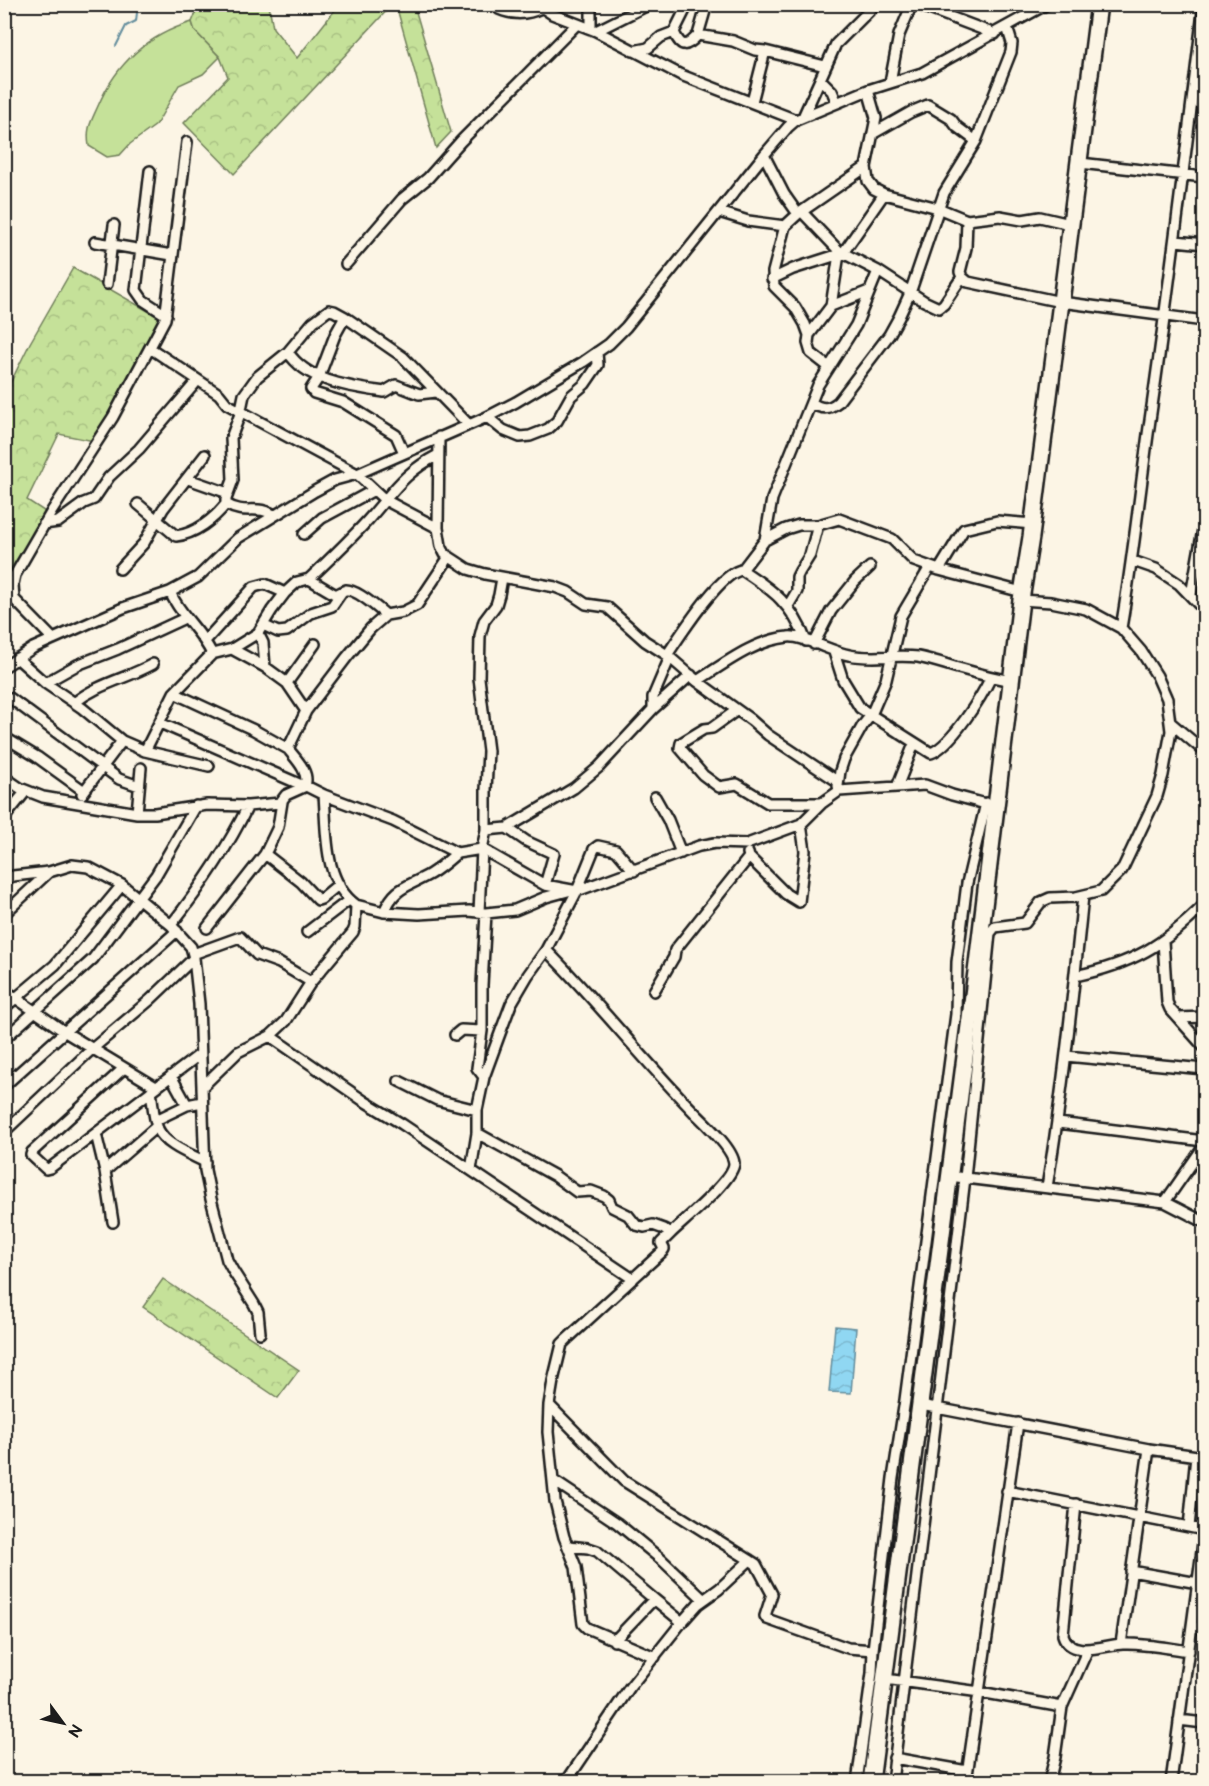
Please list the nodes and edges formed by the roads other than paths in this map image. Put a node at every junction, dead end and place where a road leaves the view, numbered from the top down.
1 (496, 4) edge
2 (558, 4) edge
3 (591, 4) edge
4 (650, 4) edge
5 (688, 4) edge
6 (707, 4) edge
7 (876, 4) edge
8 (914, 4) edge
9 (1099, 4) edge
10 (1204, 4) edge
11 (1042, 5) edge
12 (539, 6) edge
13 (936, 9) edge
14 (552, 14) junction
15 (577, 24) junction
16 (1007, 27) junction
17 (593, 30) junction
18 (674, 32) junction
19 (995, 34) junction
20 (698, 35) junction
21 (633, 51) junction
22 (765, 51) junction
23 (825, 66) junction
24 (819, 79) junction
25 (890, 82) junction
26 (867, 90) junction
27 (752, 102) junction
28 (837, 103) junction
29 (799, 119) junction
30 (874, 133) junction
31 (976, 141) junction
32 (187, 142) dead end
33 (764, 155) junction
34 (1080, 163) junction
35 (866, 167) junction
36 (150, 171) dead end
37 (1183, 175) junction
38 (1204, 177) edge
39 (884, 194) junction
40 (938, 208) junction
41 (719, 212) junction
42 (800, 213) junction
43 (967, 220) junction
44 (1071, 224) junction
45 (114, 225) dead end
46 (785, 226) junction
47 (1176, 241) junction
48 (94, 242) dead end
49 (1204, 244) edge
50 (112, 245) junction
51 (140, 251) junction
52 (841, 253) junction
53 (172, 255) junction
54 (346, 264) dead end
55 (878, 271) junction
56 (962, 278) junction
57 (772, 279) junction
58 (107, 284) dead end
59 (869, 291) junction
60 (910, 293) junction
61 (1061, 302) junction
62 (831, 306) junction
63 (166, 315) junction
64 (1166, 316) junction
65 (345, 317) junction
66 (1204, 321) edge
67 (809, 335) junction
68 (150, 348) junction
69 (288, 352) junction
70 (597, 352) junction
71 (829, 367) junction
72 (319, 376) junction
73 (198, 380) junction
74 (436, 392) junction
75 (811, 403) junction
76 (240, 411) junction
77 (487, 417) junction
78 (469, 425) junction
79 (439, 437) junction
80 (404, 453) junction
81 (205, 455) dead end
82 (438, 455) junction
83 (357, 474) junction
84 (188, 479) junction
85 (374, 490) junction
86 (228, 493) junction
87 (385, 500) junction
88 (138, 504) dead end
89 (226, 504) junction
90 (274, 515) junction
91 (157, 520) junction
92 (45, 524) junction
93 (1033, 524) junction
94 (1204, 524) edge
95 (818, 525) junction
96 (438, 528) junction
97 (304, 534) dead end
98 (765, 540) junction
99 (449, 557) junction
100 (1133, 561) junction
101 (870, 567) dead end
102 (120, 569) dead end
103 (934, 569) junction
104 (742, 570) junction
105 (502, 578) junction
106 (309, 579) junction
107 (170, 592) junction
108 (285, 593) junction
109 (341, 593) junction
110 (1191, 595) junction
111 (1021, 596) junction
112 (788, 606) junction
113 (1204, 610) edge
114 (386, 615) junction
115 (185, 618) junction
116 (1121, 628) junction
117 (261, 629) junction
118 (53, 639) junction
119 (206, 640) junction
120 (810, 642) junction
121 (315, 644) dead end
122 (232, 649) junction
123 (834, 652) junction
124 (212, 654) junction
125 (669, 656) junction
126 (17, 658) junction
127 (891, 658) junction
128 (153, 664) dead end
129 (4, 667) edge
130 (265, 667) junction
131 (991, 677) junction
132 (694, 678) junction
133 (1012, 681) junction
134 (45, 683) junction
135 (287, 683) junction
136 (174, 693) junction
137 (4, 701) edge
138 (74, 703) junction
139 (653, 709) junction
140 (737, 710) junction
141 (306, 711) junction
142 (871, 715) junction
143 (160, 723) junction
144 (1171, 723) junction
145 (122, 741) junction
146 (7, 742) edge
147 (914, 744) junction
148 (288, 749) junction
149 (145, 751) junction
150 (1204, 751) edge
151 (102, 766) junction
152 (209, 766) dead end
153 (141, 768) dead end
154 (4, 777) edge
155 (139, 786) junction
156 (304, 786) junction
157 (838, 786) junction
158 (897, 787) junction
159 (84, 791) junction
160 (26, 792) junction
161 (324, 795) junction
162 (655, 797) dead end
163 (282, 802) junction
164 (822, 803) junction
165 (78, 804) junction
166 (991, 805) junction
167 (196, 806) junction
168 (248, 806) junction
169 (137, 813) junction
170 (4, 818) edge
171 (801, 824) junction
172 (507, 828) junction
173 (486, 830) junction
174 (747, 844) junction
175 (482, 849) junction
176 (457, 853) junction
177 (681, 853) junction
178 (265, 854) junction
179 (749, 857) junction
180 (634, 871) junction
181 (49, 873) junction
182 (4, 880) edge
183 (339, 884) junction
184 (122, 885) junction
185 (545, 885) junction
186 (574, 891) junction
187 (1083, 896) junction
188 (140, 899) junction
189 (353, 903) junction
190 (1204, 905) edge
191 (384, 912) junction
192 (483, 913) junction
193 (4, 914) edge
194 (174, 928) junction
195 (207, 928) dead end
196 (307, 932) dead end
197 (1163, 941) junction
198 (546, 950) junction
199 (194, 956) junction
200 (1075, 976) junction
201 (311, 982) junction
202 (4, 990) edge
203 (654, 991) dead end
204 (15, 998) junction
205 (4, 1008) edge
206 (35, 1013) junction
207 (1204, 1017) edge
208 (1179, 1018) junction
209 (482, 1031) junction
210 (65, 1032) junction
211 (455, 1035) dead end
212 (270, 1036) junction
213 (4, 1039) edge
214 (1204, 1047) edge
215 (92, 1049) junction
216 (200, 1054) junction
217 (1066, 1056) junction
218 (124, 1068) junction
219 (1204, 1069) edge
220 (171, 1076) junction
221 (484, 1077) junction
222 (399, 1081) dead end
223 (4, 1086) edge
224 (203, 1086) junction
225 (154, 1089) junction
226 (202, 1102) junction
227 (187, 1105) junction
228 (477, 1110) junction
229 (156, 1123) junction
230 (1058, 1123) junction
231 (4, 1132) edge
232 (477, 1133) junction
233 (96, 1134) junction
234 (1204, 1141) edge
235 (1204, 1146) edge
236 (205, 1162) junction
237 (471, 1170) junction
238 (105, 1172) junction
239 (949, 1176) junction
240 (965, 1178) junction
241 (1047, 1187) junction
242 (1165, 1202) junction
243 (113, 1222) dead end
244 (1204, 1222) edge
245 (670, 1234) junction
246 (633, 1279) junction
247 (260, 1334) dead end
248 (549, 1405) junction
249 (928, 1407) junction
250 (1018, 1422) junction
251 (1149, 1449) junction
252 (1200, 1456) edge
253 (554, 1481) junction
254 (1007, 1491) junction
255 (1076, 1504) junction
256 (1138, 1516) junction
257 (1189, 1527) junction
258 (1204, 1530) edge
259 (1204, 1536) edge
260 (568, 1546) junction
261 (750, 1560) junction
262 (1131, 1571) junction
263 (1198, 1583) junction
264 (654, 1599) junction
265 (704, 1600) junction
266 (682, 1622) junction
267 (1192, 1627) junction
268 (1204, 1628) edge
269 (614, 1641) junction
270 (1121, 1644) junction
271 (1088, 1649) junction
272 (873, 1650) junction
273 (1189, 1651) junction
274 (655, 1657) junction
275 (885, 1679) junction
276 (905, 1680) junction
277 (980, 1692) junction
278 (1062, 1707) junction
279 (1179, 1720) junction
280 (1204, 1723) edge
281 (894, 1758) junction
282 (967, 1771) junction
283 (566, 1782) edge
284 (857, 1782) edge
285 (871, 1782) edge
286 (892, 1782) edge
287 (966, 1782) edge
288 (1049, 1782) edge
289 (1171, 1782) edge

1 - 12 street
2 - 14 street
3 - 17 street
4 - 17 street
5 - 18 street
6 - 20 street
7 - 23 street
8 - 13 street
8 - 25 street
9 - 34 highway
10 - 37 street
11 - 16 street
12 - 14 street
13 - 19 street
14 - 15 street
15 - 17 street
15 - 54 street
16 - 19 street
16 - 31 street
17 - 21 street
18 - 20 street
18 - 21 street
19 - 25 street
20 - 22 street
21 - 27 street
22 - 23 street
22 - 27 street
23 - 24 street
24 - 28 street
24 - 29 street
25 - 26 street
26 - 28 street
26 - 30 street
27 - 29 street
28 - 29 street
29 - 33 street
30 - 31 street
30 - 35 street
31 - 40 street
32 - 53 street
33 - 41 street
33 - 42 street
34 - 37 street
34 - 44 highway
35 - 39 street
35 - 42 street
36 - 51 street
37 - 38 street
37 - 47 street
39 - 40 street
39 - 52 street
40 - 43 street
40 - 60 street
41 - 46 street
41 - 70 street
42 - 46 street
42 - 52 street
43 - 44 street
43 - 56 street
44 - 61 highway
45 - 50 street
46 - 57 street
47 - 49 street
47 - 64 street
48 - 50 street
50 - 51 street
50 - 58 street
51 - 53 street
51 - 63 street
52 - 55 street
52 - 57 street
52 - 62 street
53 - 63 street
55 - 59 street
55 - 60 street
56 - 60 street
56 - 61 street
57 - 67 street
59 - 62 street
59 - 71 street
60 - 75 street
61 - 64 street
61 - 93 highway
62 - 67 street
63 - 68 street
64 - 66 street
64 - 100 street
65 - 69 street
65 - 72 street
65 - 74 street
67 - 71 street
68 - 73 street
68 - 92 street
69 - 72 street
69 - 76 street
70 - 77 street
70 - 77 street
71 - 75 street
72 - 74 street
72 - 80 street
73 - 76 street
73 - 92 street
74 - 78 street
75 - 98 street
76 - 83 street
76 - 86 street
77 - 78 street
78 - 79 street
79 - 80 street
79 - 82 street
80 - 83 street
81 - 84 street
82 - 87 street
82 - 96 street
83 - 85 street
83 - 90 street
84 - 86 street
84 - 91 street
85 - 87 street
85 - 97 street
86 - 89 street
87 - 96 street
87 - 106 street
88 - 91 street
89 - 90 street
89 - 91 street
90 - 107 street
91 - 102 street
92 - 118 street
93 - 103 street
93 - 111 highway
94 - 110 street
95 - 98 street
95 - 103 street
95 - 112 street
96 - 99 street
98 - 104 street
99 - 105 street
99 - 114 street
100 - 110 street
100 - 116 street
101 - 120 street
103 - 111 street
103 - 127 street
104 - 112 street
104 - 125 street
105 - 125 street
105 - 173 street
106 - 108 street
106 - 109 street
107 - 115 street
107 - 118 street
108 - 117 street
108 - 119 street
109 - 114 street
109 - 117 street
110 - 113 street
111 - 116 street
111 - 133 highway
112 - 120 street
114 - 141 street
115 - 119 street
115 - 134 street
116 - 144 street
117 - 122 street
117 - 130 street
118 - 126 street
119 - 124 street
120 - 123 street
120 - 132 street
121 - 135 street
122 - 124 street
122 - 130 street
123 - 127 street
123 - 142 street
124 - 136 street
125 - 132 street
125 - 139 street
126 - 129 street
126 - 134 street
127 - 131 street
127 - 142 street
128 - 138 street
130 - 135 street
131 - 133 street
131 - 147 street
132 - 139 street
132 - 140 street
133 - 166 highway
134 - 138 street
135 - 141 street
136 - 143 street
136 - 148 street
137 - 151 street
138 - 145 street
139 - 172 street
140 - 157 street
140 - 164 street
141 - 148 street
142 - 147 street
142 - 157 street
143 - 149 street
143 - 156 street
144 - 150 street
144 - 187 street
145 - 149 street
145 - 151 street
146 - 159 street
147 - 158 street
148 - 156 street
149 - 152 street
151 - 155 street
151 - 159 street
153 - 155 street
154 - 160 street
155 - 169 street
156 - 161 street
156 - 163 street
157 - 158 street
157 - 164 street
158 - 166 street
159 - 165 street
160 - 165 street
160 - 170 street
161 - 176 street
161 - 183 street
162 - 177 street
163 - 168 street
163 - 178 street
164 - 171 street
165 - 169 street
166 - 239 highway
166 - 272 street
167 - 168 street
167 - 169 street
167 - 188 street
168 - 194 street
171 - 174 street
171 - 179 street
172 - 173 street
172 - 185 street
173 - 175 street
174 - 177 street
174 - 179 street
175 - 176 street
175 - 185 street
175 - 192 street
176 - 191 street
177 - 180 street
178 - 183 street
178 - 195 street
179 - 203 street
180 - 186 street
180 - 186 street
181 - 182 street
181 - 184 street
181 - 193 street
183 - 189 street
184 - 188 street
184 - 204 street
185 - 186 street
186 - 192 street
186 - 198 street
187 - 200 street
187 - 240 street
188 - 194 street
188 - 206 street
189 - 191 street
189 - 196 street
189 - 201 street
190 - 197 street
191 - 192 street
192 - 209 street
194 - 199 street
194 - 210 street
197 - 200 street
197 - 208 street
198 - 221 street
198 - 245 street
199 - 201 street
199 - 215 street
199 - 216 street
200 - 217 street
201 - 212 street
202 - 204 street
204 - 205 street
204 - 206 street
206 - 210 street
206 - 213 street
207 - 208 street
208 - 214 street
209 - 211 street
209 - 221 street
210 - 215 street
210 - 223 street
212 - 224 street
212 - 237 street
215 - 218 street
215 - 231 street
216 - 220 street
216 - 224 street
217 - 219 street
217 - 230 street
218 - 225 street
218 - 233 street
220 - 225 street
220 - 227 street
221 - 228 street
222 - 228 street
224 - 226 street
225 - 229 street
225 - 233 street
226 - 227 street
226 - 236 street
227 - 229 street
228 - 232 street
229 - 236 street
229 - 238 street
230 - 234 street
230 - 241 street
232 - 237 street
232 - 245 street
233 - 238 street
235 - 242 street
236 - 247 street
237 - 246 street
238 - 243 street
239 - 240 street
239 - 249 highway
240 - 241 street
240 - 249 street
241 - 242 street
242 - 244 street
245 - 246 street
246 - 248 street
248 - 253 street
248 - 261 street
249 - 250 street
249 - 275 highway
249 - 276 street
250 - 251 street
250 - 254 street
251 - 252 street
251 - 256 street
252 - 257 street
253 - 260 street
253 - 265 street
254 - 255 street
254 - 277 street
255 - 256 street
255 - 271 street
256 - 257 street
256 - 262 street
257 - 258 street
259 - 263 street
260 - 264 street
260 - 269 street
261 - 265 street
261 - 272 street
262 - 263 street
262 - 270 street
263 - 267 street
264 - 266 street
264 - 269 street
265 - 266 street
266 - 274 street
267 - 268 street
267 - 273 street
269 - 274 street
270 - 271 street
270 - 273 street
271 - 278 street
272 - 284 street
273 - 279 street
274 - 283 street
275 - 276 street
275 - 285 highway
276 - 277 street
276 - 281 street
277 - 278 street
277 - 282 street
278 - 288 street
279 - 280 street
279 - 289 street
281 - 282 street
281 - 286 street
282 - 287 street

